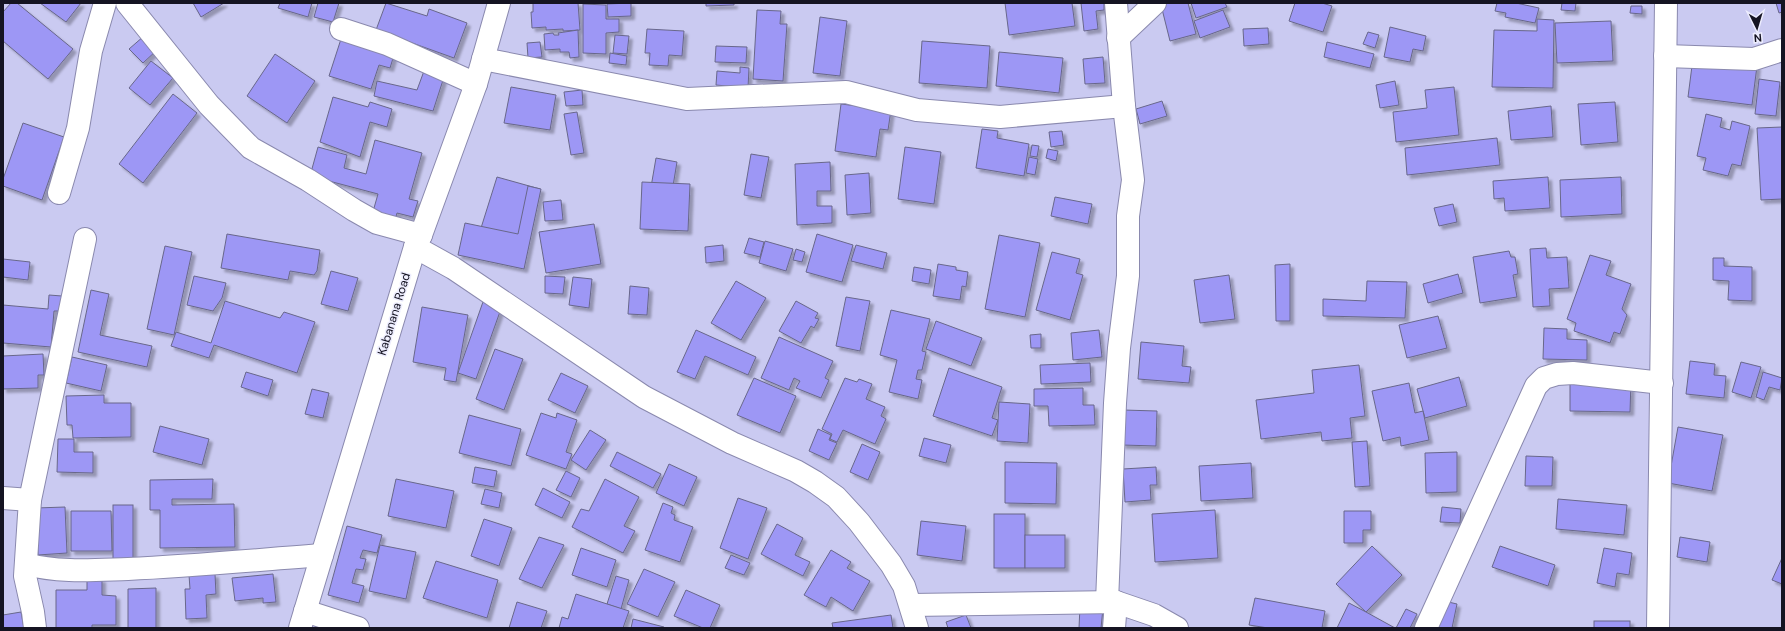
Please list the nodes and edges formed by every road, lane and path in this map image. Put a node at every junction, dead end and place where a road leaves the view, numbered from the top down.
1 (105, 3) edge
2 (127, 3) edge
3 (499, 3) edge
4 (1116, 3) edge
5 (1155, 3) edge
6 (1666, 3) edge
7 (342, 29) dead end
8 (1118, 38) junction
9 (1782, 50) edge
10 (1665, 56) junction
11 (483, 59) junction
12 (476, 84) junction
13 (1124, 106) junction
14 (59, 193) dead end
15 (85, 239) dead end
16 (418, 241) junction
17 (1662, 383) junction
18 (3, 498) edge
19 (30, 500) junction
20 (322, 555) junction
21 (26, 564) junction
22 (1111, 602) junction
23 (910, 606) junction
24 (302, 619) edge
25 (35, 628) edge
26 (358, 628) edge
27 (918, 628) edge
28 (1114, 628) edge
29 (1177, 628) edge
30 (1426, 628) edge
31 (1658, 628) edge

1 - 14 street
2 - 16 street
3 - 11 street, Kabanana Road
4 - 8 street
5 - 8 street
6 - 10 street
7 - 12 street
8 - 13 street
9 - 10 street
10 - 17 street
11 - 12 street, Kabanana Road
11 - 13 street
12 - 16 street, Kabanana Road
13 - 22 street
15 - 19 street
16 - 20 street, Kabanana Road
16 - 23 street
17 - 30 street
17 - 31 street
18 - 19 street
19 - 21 street
20 - 21 street
20 - 24 street, Kabanana Road
21 - 25 street
22 - 23 street
22 - 28 street
22 - 29 street
23 - 27 street
24 - 26 street

